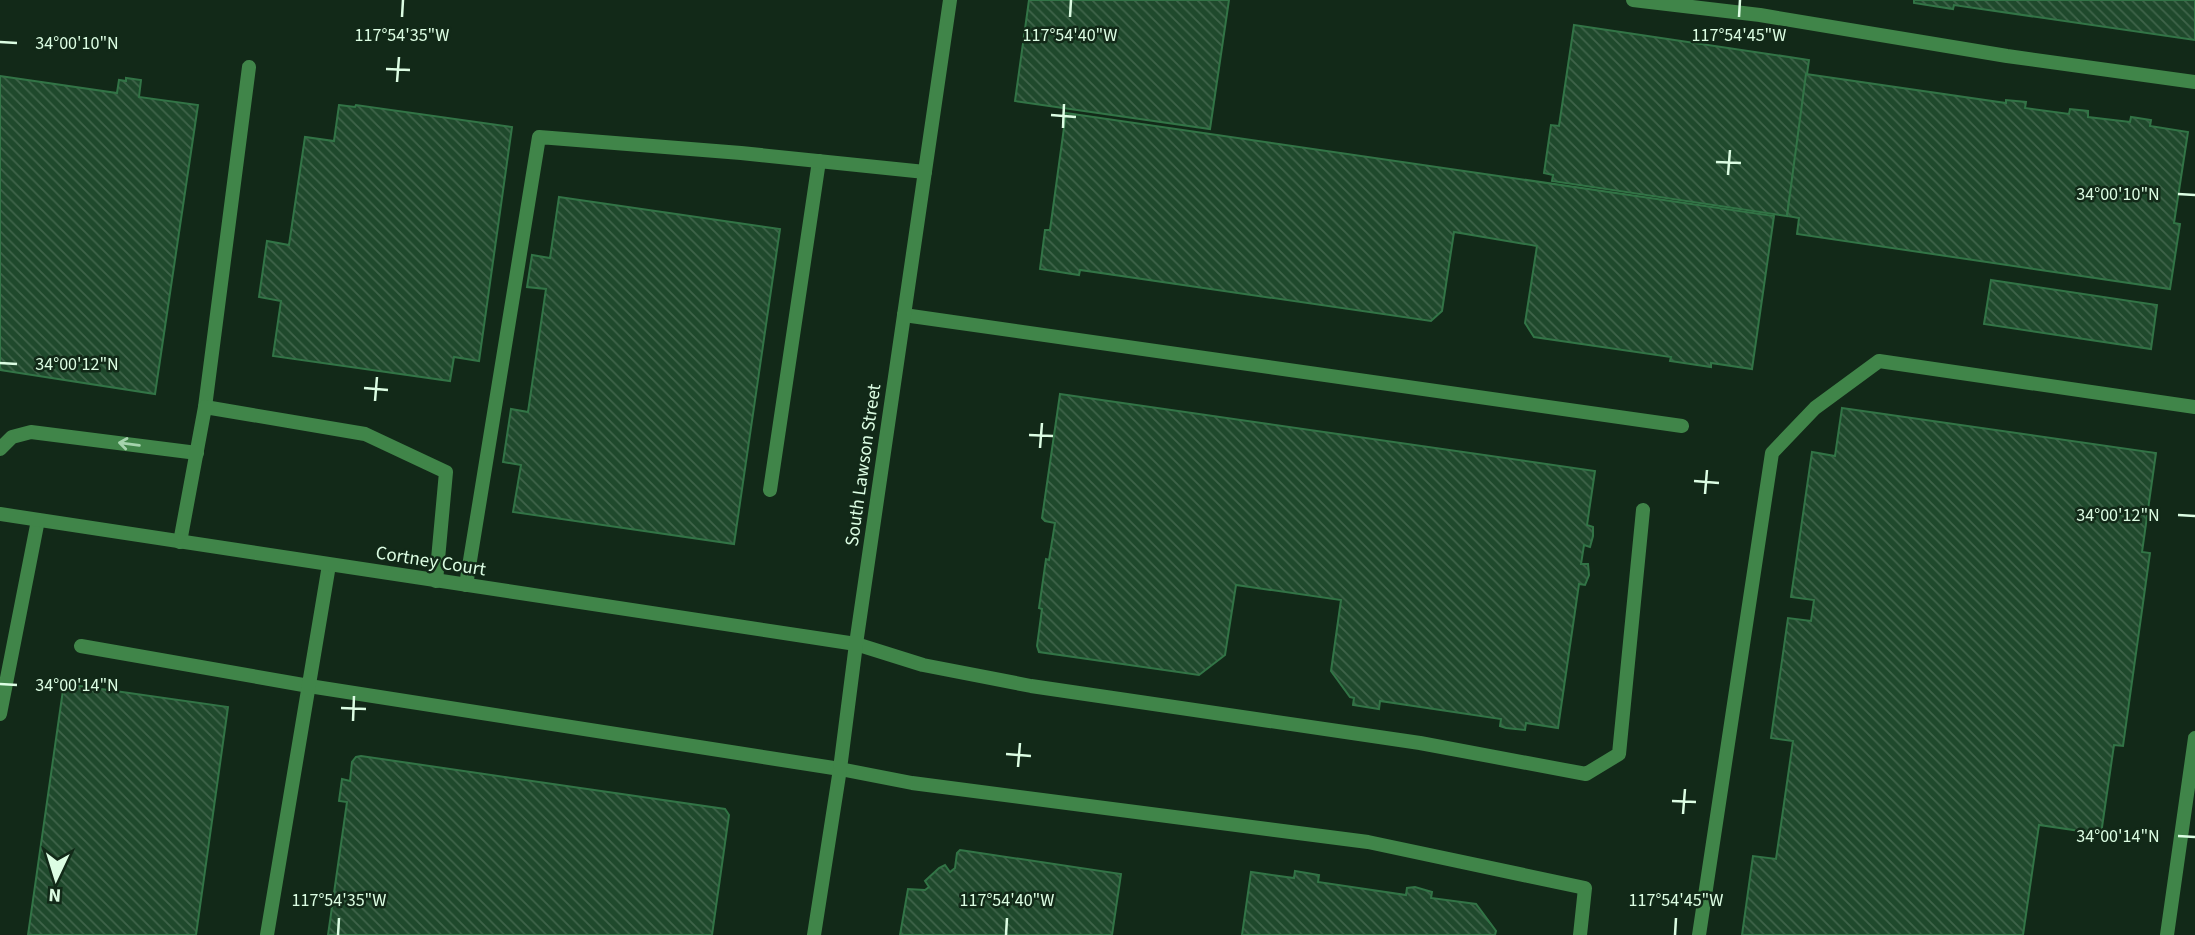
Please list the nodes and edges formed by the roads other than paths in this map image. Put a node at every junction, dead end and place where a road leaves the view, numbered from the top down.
1 (950, 0) edge
2 (1633, 0) edge
3 (249, 67) dead end
4 (2195, 82) edge
5 (818, 161) junction
6 (925, 172) junction
7 (904, 315) junction
8 (205, 407) junction
9 (2195, 407) edge
10 (1682, 426) dead end
11 (0, 449) edge
12 (197, 453) junction
13 (770, 490) dead end
14 (1643, 510) dead end
15 (0, 514) edge
16 (38, 520) junction
17 (180, 542) junction
18 (329, 565) junction
19 (436, 581) junction
20 (466, 585) junction
21 (856, 644) junction
22 (81, 646) dead end
23 (309, 686) junction
24 (0, 714) edge
25 (2195, 738) edge
26 (840, 769) junction
27 (267, 935) edge
28 (814, 935) edge
29 (1580, 935) edge
30 (1699, 935) edge
31 (2167, 935) edge

1 - 6 street, South Lawson Street
2 - 4 street
3 - 8 street
5 - 6 street
5 - 13 street
5 - 20 street
6 - 7 street, South Lawson Street
7 - 10 street
7 - 21 street, South Lawson Street
8 - 12 street
8 - 19 street
9 - 30 street
12 -> 11 street
12 - 17 street
14 - 21 street, Cortney Court
15 - 16 street, Cortney Court
16 - 17 street, Cortney Court
16 - 24 street
17 - 18 street, Cortney Court
18 - 19 street, Cortney Court
18 - 23 street
19 - 20 street, Cortney Court
20 - 21 street, Cortney Court
21 - 26 street, South Lawson Street
22 - 23 street
23 - 26 street
23 - 27 street
25 - 31 street
26 - 28 street, South Lawson Street
26 - 29 street

